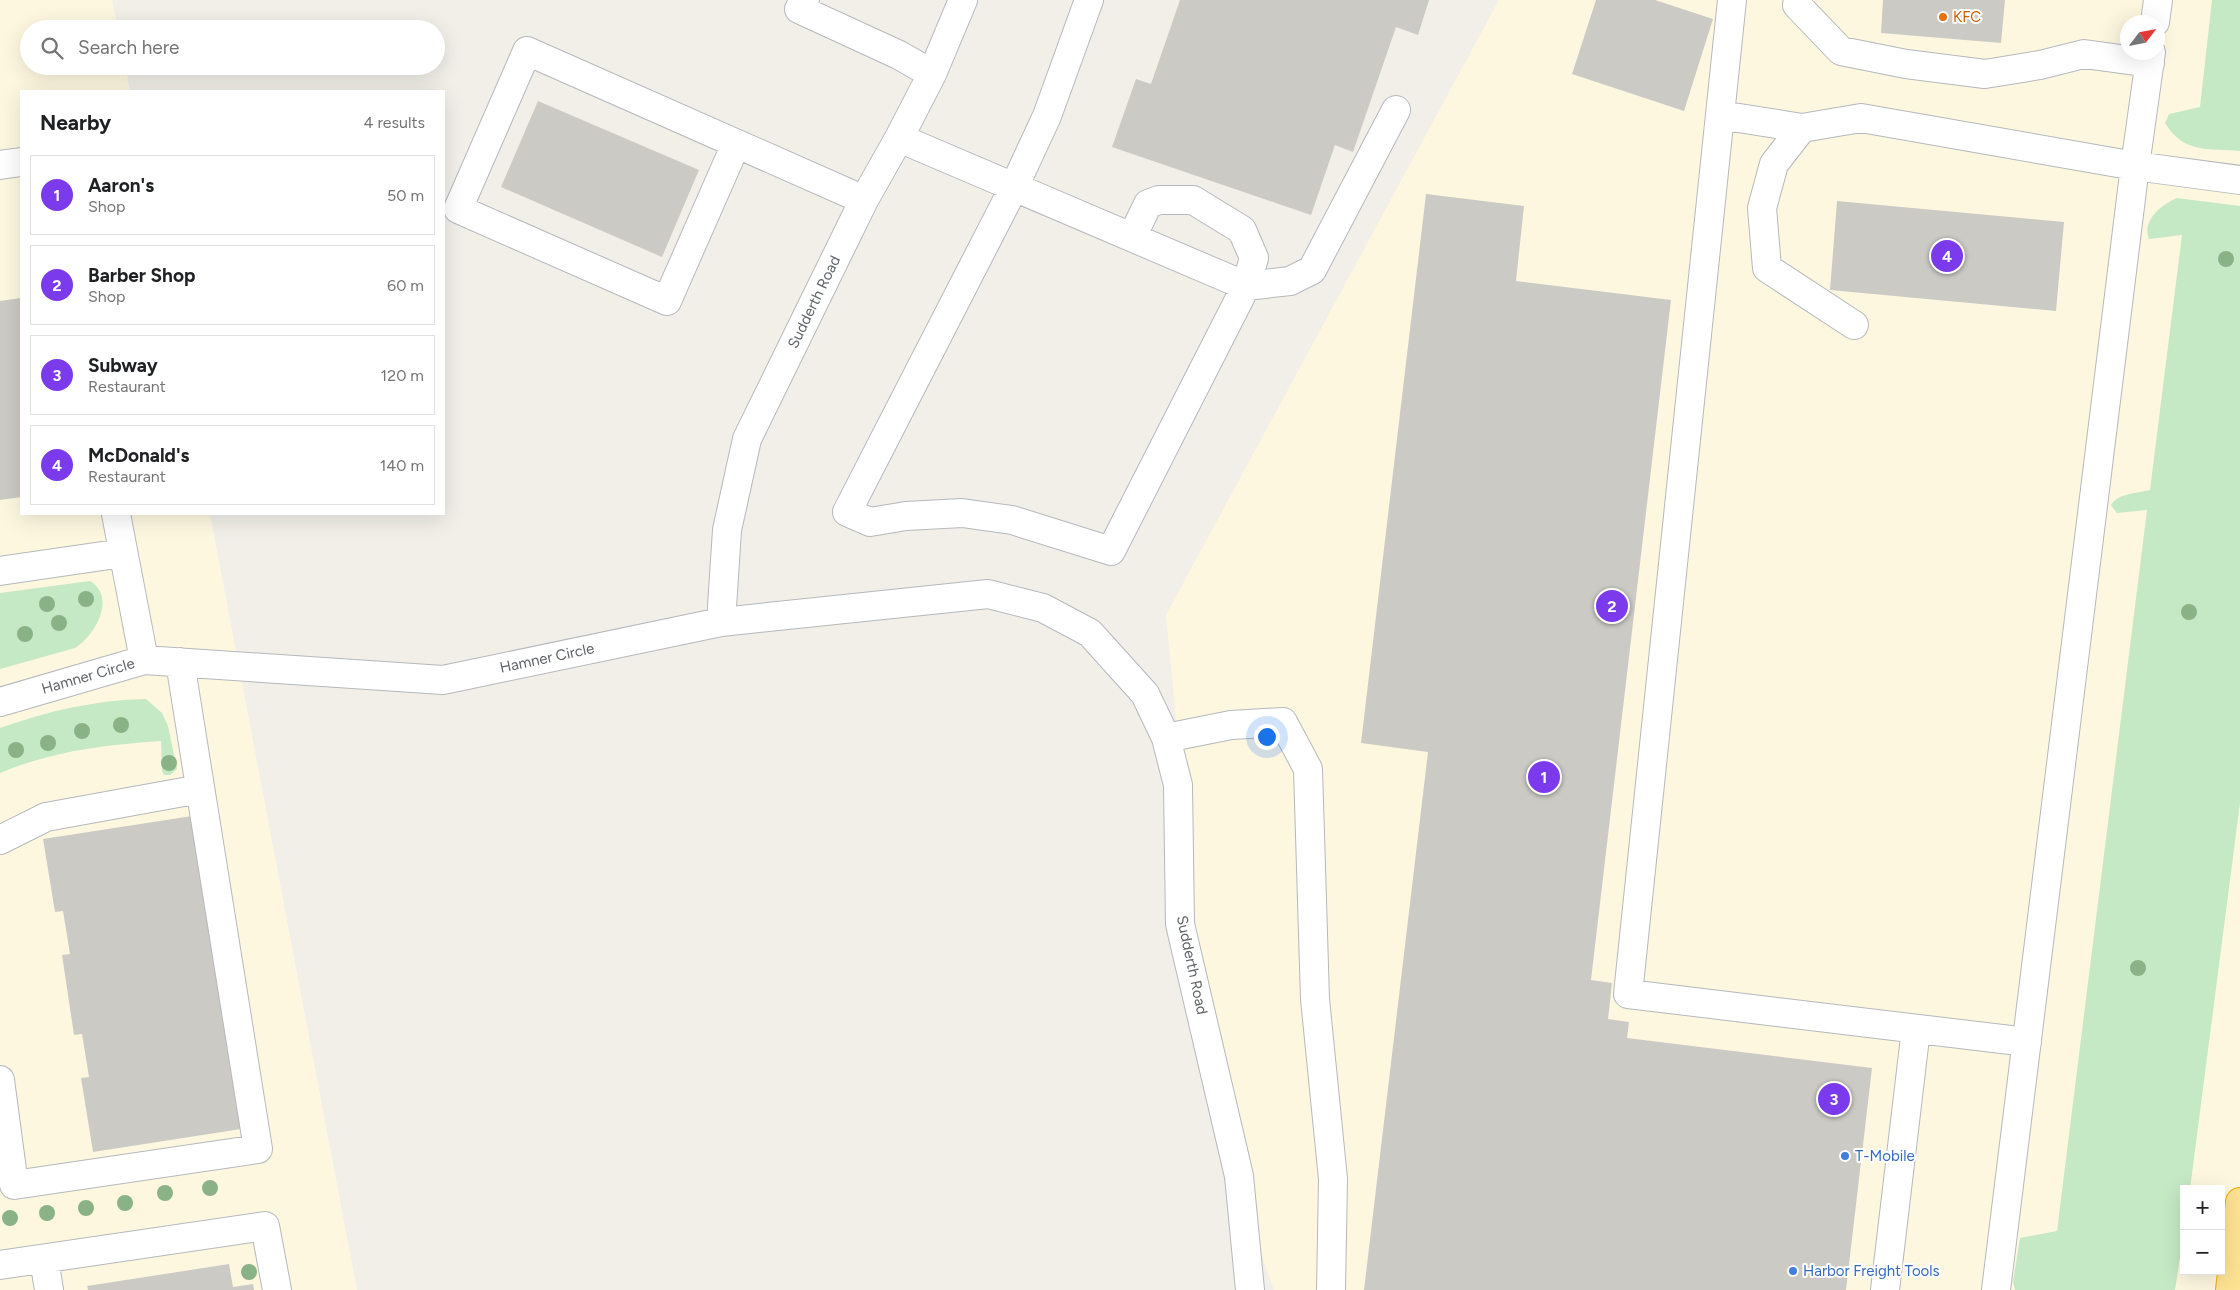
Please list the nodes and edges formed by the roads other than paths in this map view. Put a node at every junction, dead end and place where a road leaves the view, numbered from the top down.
1 (805, 0) edge
2 (963, 0) edge
3 (1089, 0) edge
4 (1732, 0) edge
5 (1798, 0) edge
6 (2158, 0) edge
7 (2156, 15) edge
8 (2120, 56) edge
9 (2150, 60) edge
10 (932, 74) junction
11 (1396, 110) dead end
12 (1720, 115) junction
13 (1802, 128) junction
14 (899, 138) junction
15 (736, 144) junction
16 (20, 162) edge
17 (0, 165) edge
18 (2135, 166) junction
19 (2240, 180) edge
20 (1014, 186) junction
21 (864, 200) junction
22 (1132, 237) junction
23 (1246, 286) junction
24 (1854, 325) dead end
25 (116, 515) edge
26 (124, 553) junction
27 (0, 571) edge
28 (721, 622) junction
29 (1090, 634) joint
30 (144, 660) junction
31 (180, 662) junction
32 (0, 702) edge
33 (1166, 738) junction
34 (200, 789) junction
35 (0, 840) edge
36 (1916, 1029) junction
37 (2026, 1042) junction
38 (0, 1080) edge
39 (2240, 1202) edge
40 (44, 1259) junction
41 (0, 1265) edge
42 (50, 1290) edge
43 (277, 1290) edge
44 (1250, 1290) edge
45 (1331, 1290) edge
46 (1885, 1290) edge
47 (1996, 1290) edge
48 (2230, 1290) edge

1 - 10 street
2 - 10 street, Sudderth Road
3 - 20 street
4 - 12 street
5 - 8 street
6 - 7 street
9 - 18 street
10 - 14 street, Sudderth Road
11 - 23 street
12 - 13 street
12 - 36 street
13 - 18 street
13 - 24 street
14 - 20 street
14 - 21 street, Sudderth Road
15 - 15 street
15 - 21 street
16 - 17 street
18 - 19 street
18 - 37 street
20 - 22 street
20 - 23 street
21 - 28 street, Sudderth Road
22 - 23 street
22 - 23 street
25 - 26 street
26 - 27 street
26 - 30 street
28 - 29 street, Hamner Circle
28 - 31 street, Hamner Circle
29 - 33 street, Sudderth Road
30 - 31 street, Hamner Circle
30 - 32 street, Hamner Circle
31 - 34 street
33 - 44 street, Sudderth Road
33 - 45 street
34 - 35 street
34 - 38 street
36 - 37 street
36 - 46 street
37 - 47 street
39 - 48 highway
40 - 41 street
40 - 42 street
40 - 43 street

